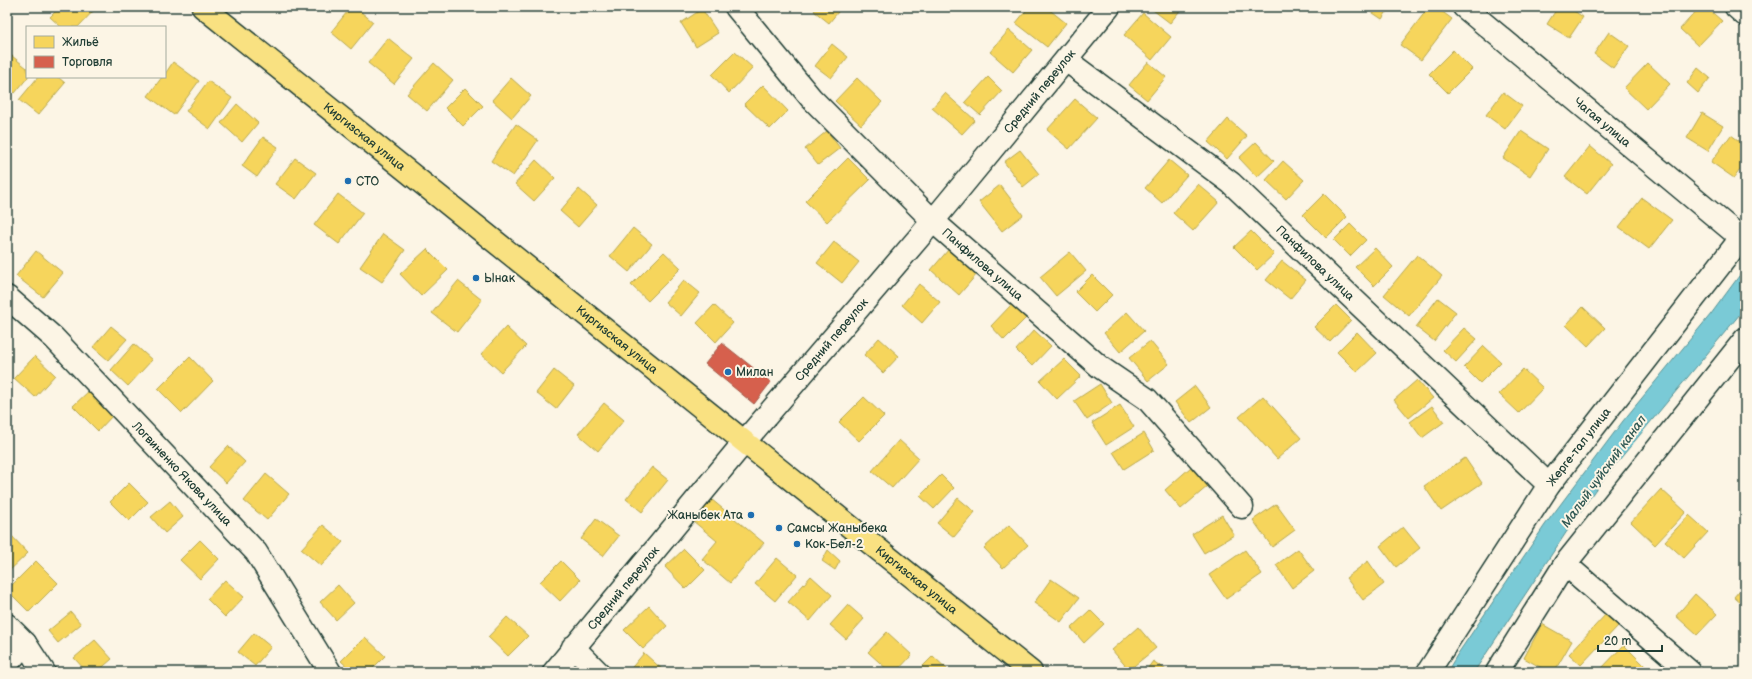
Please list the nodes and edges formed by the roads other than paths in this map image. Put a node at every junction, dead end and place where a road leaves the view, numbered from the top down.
1 (203, 7) edge
2 (736, 7) edge
3 (1109, 7) edge
4 (1464, 7) edge
5 (1736, 7) edge
6 (1745, 15) edge
7 (1066, 60) junction
8 (933, 221) junction
9 (1743, 235) edge
10 (7, 297) edge
11 (1745, 339) edge
12 (745, 441) junction
13 (1549, 485) junction
14 (1242, 507) dead end
15 (1565, 564) junction
16 (7, 625) edge
17 (25, 643) junction
18 (573, 648) junction
19 (7, 664) edge
20 (44, 672) edge
21 (330, 672) edge
22 (554, 672) edge
23 (598, 672) edge
24 (1032, 672) edge
25 (1428, 672) edge
26 (1497, 672) edge
27 (1690, 672) edge

1 - 12 main road, Киргизская улица
2 - 8 street, Панфилова улица
3 - 7 street, Средний переулок
4 - 9 street, Чагая улица
5 - 6 street
7 - 8 street, Средний переулок
7 - 13 street, Панфилова улица
8 - 12 street, Средний переулок
8 - 14 street, Панфилова улица
9 - 13 street, Жерге-тал улица
10 - 21 street, Логвиненко Якова улица
11 - 15 street
12 - 18 street, Средний переулок
12 - 24 main road, Киргизская улица
13 - 25 street, Жерге-тал улица
15 - 26 street
15 - 27 street
16 - 17 street
17 - 19 street
17 - 20 street
18 - 22 street, Средний переулок
18 - 23 street

